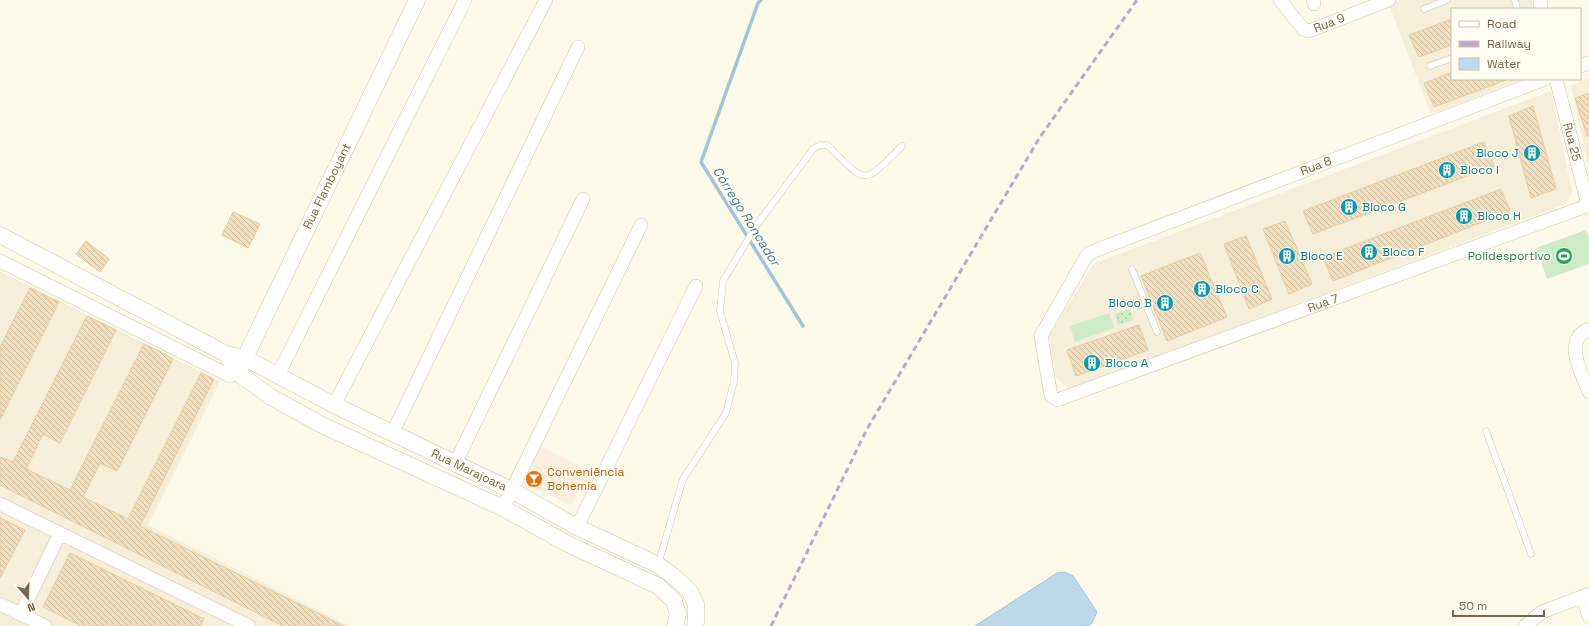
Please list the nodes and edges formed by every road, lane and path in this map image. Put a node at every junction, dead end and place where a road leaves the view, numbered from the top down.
1 (417, 0) edge
2 (465, 0) edge
3 (546, 0) edge
4 (1280, 0) edge
5 (1389, 0) edge
6 (1448, 0) edge
7 (1424, 9) dead end
8 (578, 47) dead end
9 (1451, 58) edge
10 (1430, 66) dead end
11 (1542, 80) edge
12 (1556, 80) edge
13 (902, 146) dead end
14 (582, 199) dead end
15 (1589, 205) edge
16 (641, 225) dead end
17 (0, 235) edge
18 (0, 261) edge
19 (1132, 269) dead end
20 (696, 286) dead end
21 (1587, 330) edge
22 (1157, 332) dead end
23 (226, 354) junction
24 (245, 358) junction
25 (238, 373) junction
26 (278, 375) junction
27 (1589, 392) edge
28 (1054, 398) joint
29 (334, 405) junction
30 (1486, 431) dead end
31 (392, 434) junction
32 (455, 464) junction
33 (511, 490) junction
34 (0, 504) edge
35 (503, 508) junction
36 (577, 527) junction
37 (60, 533) junction
38 (1531, 554) dead end
39 (658, 565) junction
40 (689, 590) junction
41 (1585, 596) edge
42 (674, 601) junction
43 (0, 604) edge
44 (20, 614) junction
45 (1589, 616) edge
46 (45, 626) edge
47 (249, 626) edge
48 (675, 626) edge
49 (694, 626) edge
50 (1525, 626) edge

1 - 24 street, Rua Flamboyant
2 - 26 street
3 - 29 street
4 - 5 street, Rua 9
6 - 7 lane
8 - 31 street
9 - 10 lane
11 - 28 street, Rua 8
12 - 15 street, Rua 25
13 - 39 lane
14 - 32 street
15 - 28 street, Rua 7
16 - 33 street
17 - 23 street
18 - 25 street
19 - 22 lane
20 - 36 street
21 - 27 street
23 - 24 street, Rua Marajoara
23 - 25 street
24 - 25 street, Rua Flamboyant
24 - 26 street, Rua Marajoara
25 - 35 street, Rua Marajoara
26 - 29 street, Rua Marajoara
29 - 31 street, Rua Marajoara
30 - 38 lane
31 - 32 street, Rua Marajoara
32 - 33 street, Rua Marajoara
33 - 35 street
33 - 36 street, Rua Marajoara
34 - 37 street
35 - 42 street, Rua Marajoara
36 - 39 street, Rua Marajoara
37 - 44 street
37 - 47 street
39 - 40 street, Rua Marajoara
40 - 42 street
40 - 49 street
41 - 45 street
41 - 50 street
42 - 48 street
43 - 44 street
44 - 46 street

